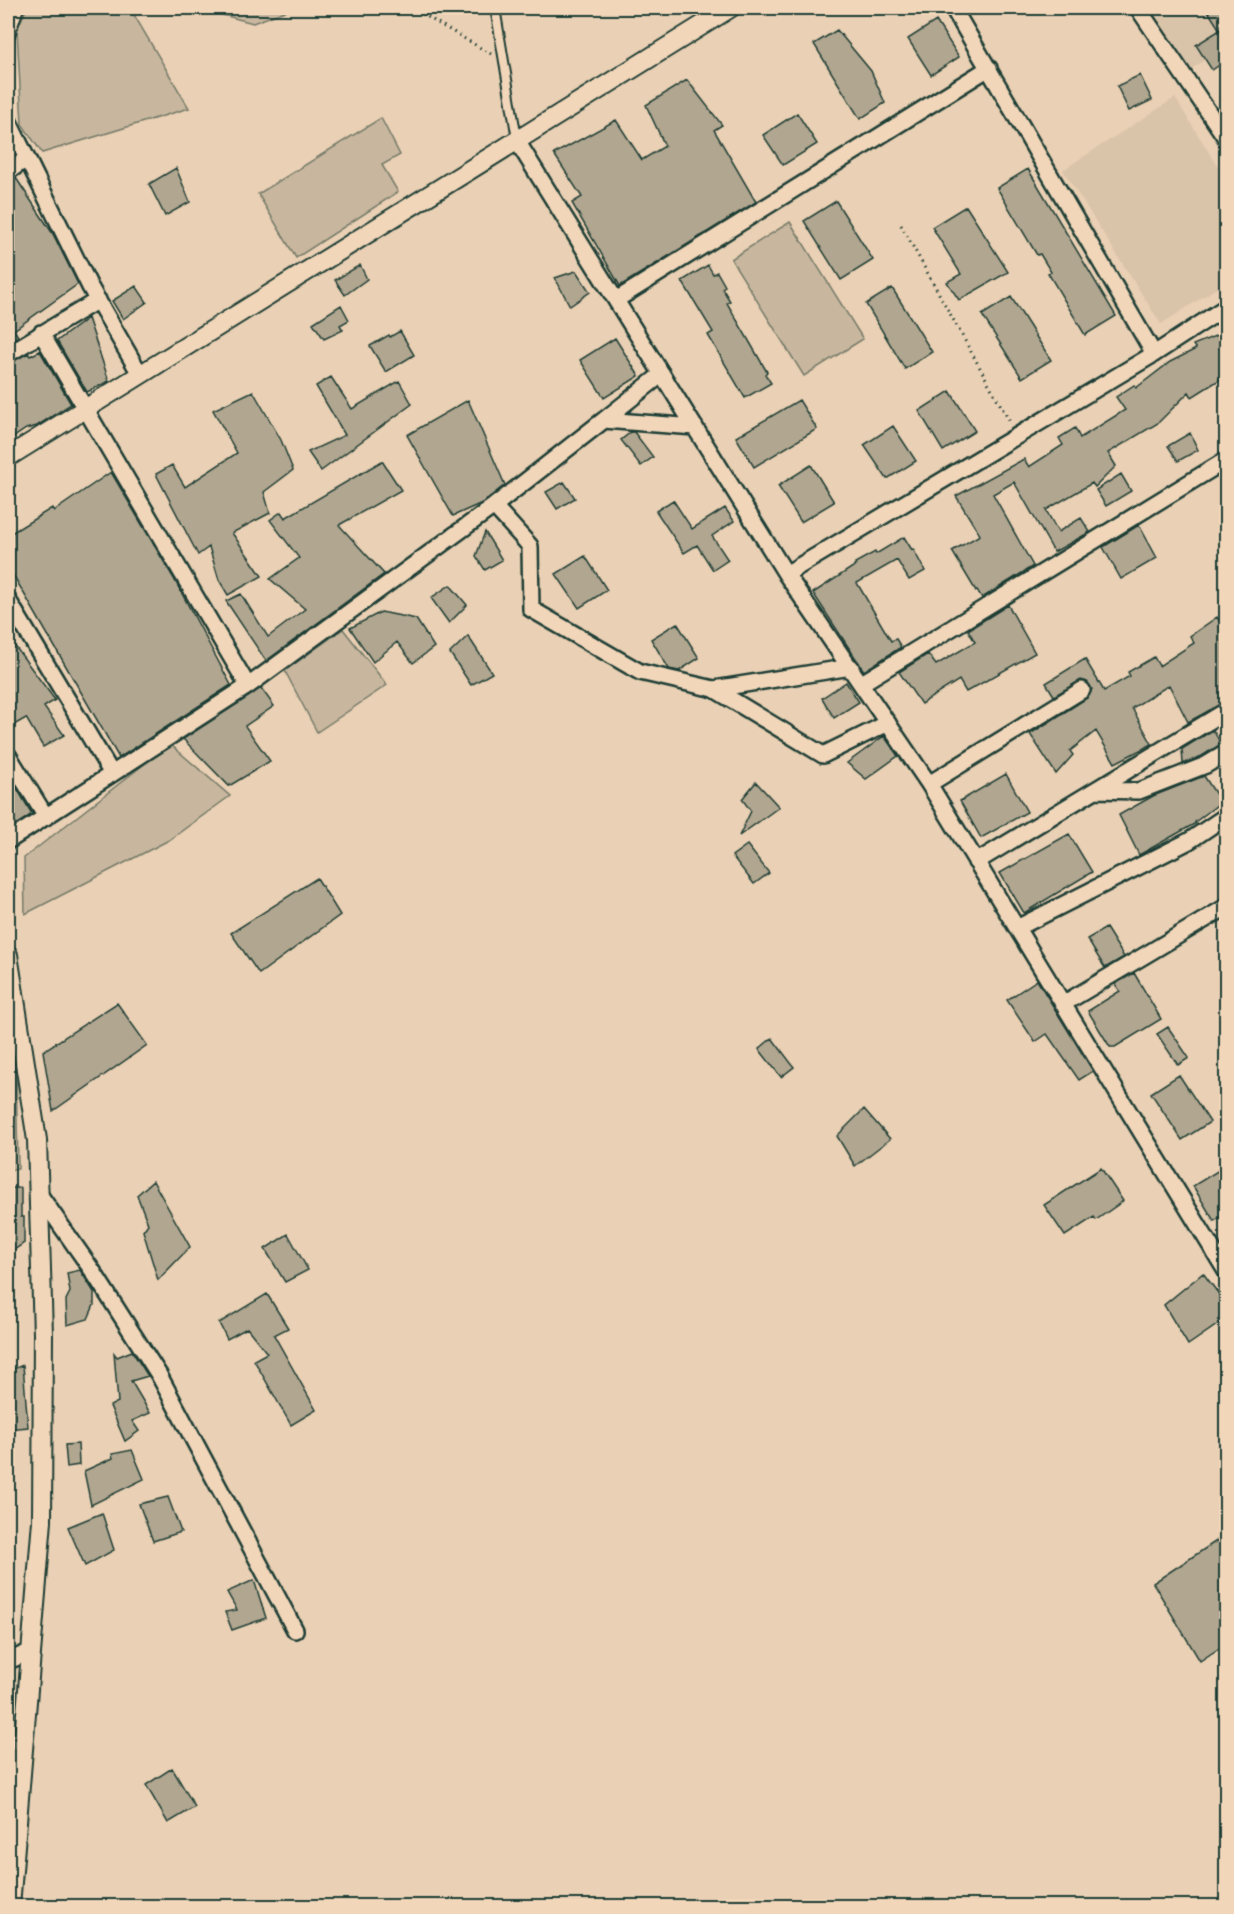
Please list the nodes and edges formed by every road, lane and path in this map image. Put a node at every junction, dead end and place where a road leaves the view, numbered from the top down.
1 (19, 8) edge
2 (412, 8) edge
3 (495, 8) edge
4 (730, 8) edge
5 (953, 8) edge
6 (1138, 8) edge
7 (499, 59) dead end
8 (989, 68) junction
9 (8, 70) edge
10 (8, 120) edge
11 (1227, 138) edge
12 (517, 141) junction
13 (27, 159) junction
14 (8, 172) edge
15 (901, 225) dead end
16 (98, 300) junction
17 (616, 300) junction
18 (1227, 307) edge
19 (41, 333) junction
20 (8, 354) edge
21 (1154, 354) junction
22 (140, 374) junction
23 (663, 374) junction
24 (86, 408) junction
25 (604, 420) junction
26 (695, 427) junction
27 (1017, 436) junction
28 (8, 457) edge
29 (1227, 460) edge
30 (494, 506) junction
31 (786, 574) junction
32 (8, 600) edge
33 (851, 667) junction
34 (862, 683) junction
35 (248, 686) junction
36 (714, 689) junction
37 (1082, 690) dead end
38 (1227, 711) edge
39 (888, 723) junction
40 (1227, 753) edge
41 (8, 755) edge
42 (112, 774) junction
43 (929, 784) junction
44 (1095, 790) junction
45 (1227, 816) edge
46 (46, 817) junction
47 (8, 841) edge
48 (976, 862) junction
49 (1227, 907) edge
50 (1017, 928) junction
51 (8, 955) edge
52 (1063, 1004) junction
53 (39, 1194) junction
54 (1227, 1271) edge
55 (295, 1630) dead end
56 (32, 1652) junction
57 (8, 1661) edge
58 (10, 1906) edge

1 - 9 lane
2 - 7 path
3 - 12 lane
4 - 12 street
5 - 8 street
6 - 11 street
8 - 17 street
8 - 21 street
10 - 13 street
12 - 17 street
12 - 22 street
13 - 14 street
13 - 16 street
15 - 27 path
16 - 19 street
16 - 22 street
17 - 23 street
18 - 21 street
19 - 20 street
19 - 24 street
21 - 27 street
22 - 24 street
23 - 25 street
23 - 26 street
24 - 28 street
24 - 35 street
25 - 26 street
25 - 30 street
26 - 31 street
27 - 31 street
29 - 34 street
30 - 35 street
30 - 36 street
31 - 33 street
32 - 42 street
33 - 34 street
33 - 36 street
34 - 39 street
35 - 42 street
36 - 39 street
37 - 43 street
38 - 44 street
39 - 43 street
40 - 44 street
41 - 46 street
42 - 46 street
43 - 48 street
44 - 48 street
45 - 50 street
46 - 47 street
48 - 50 street
49 - 52 street
50 - 52 street
51 - 53 street
52 - 54 street
53 - 55 street
53 - 56 street
56 - 57 street
56 - 58 street

